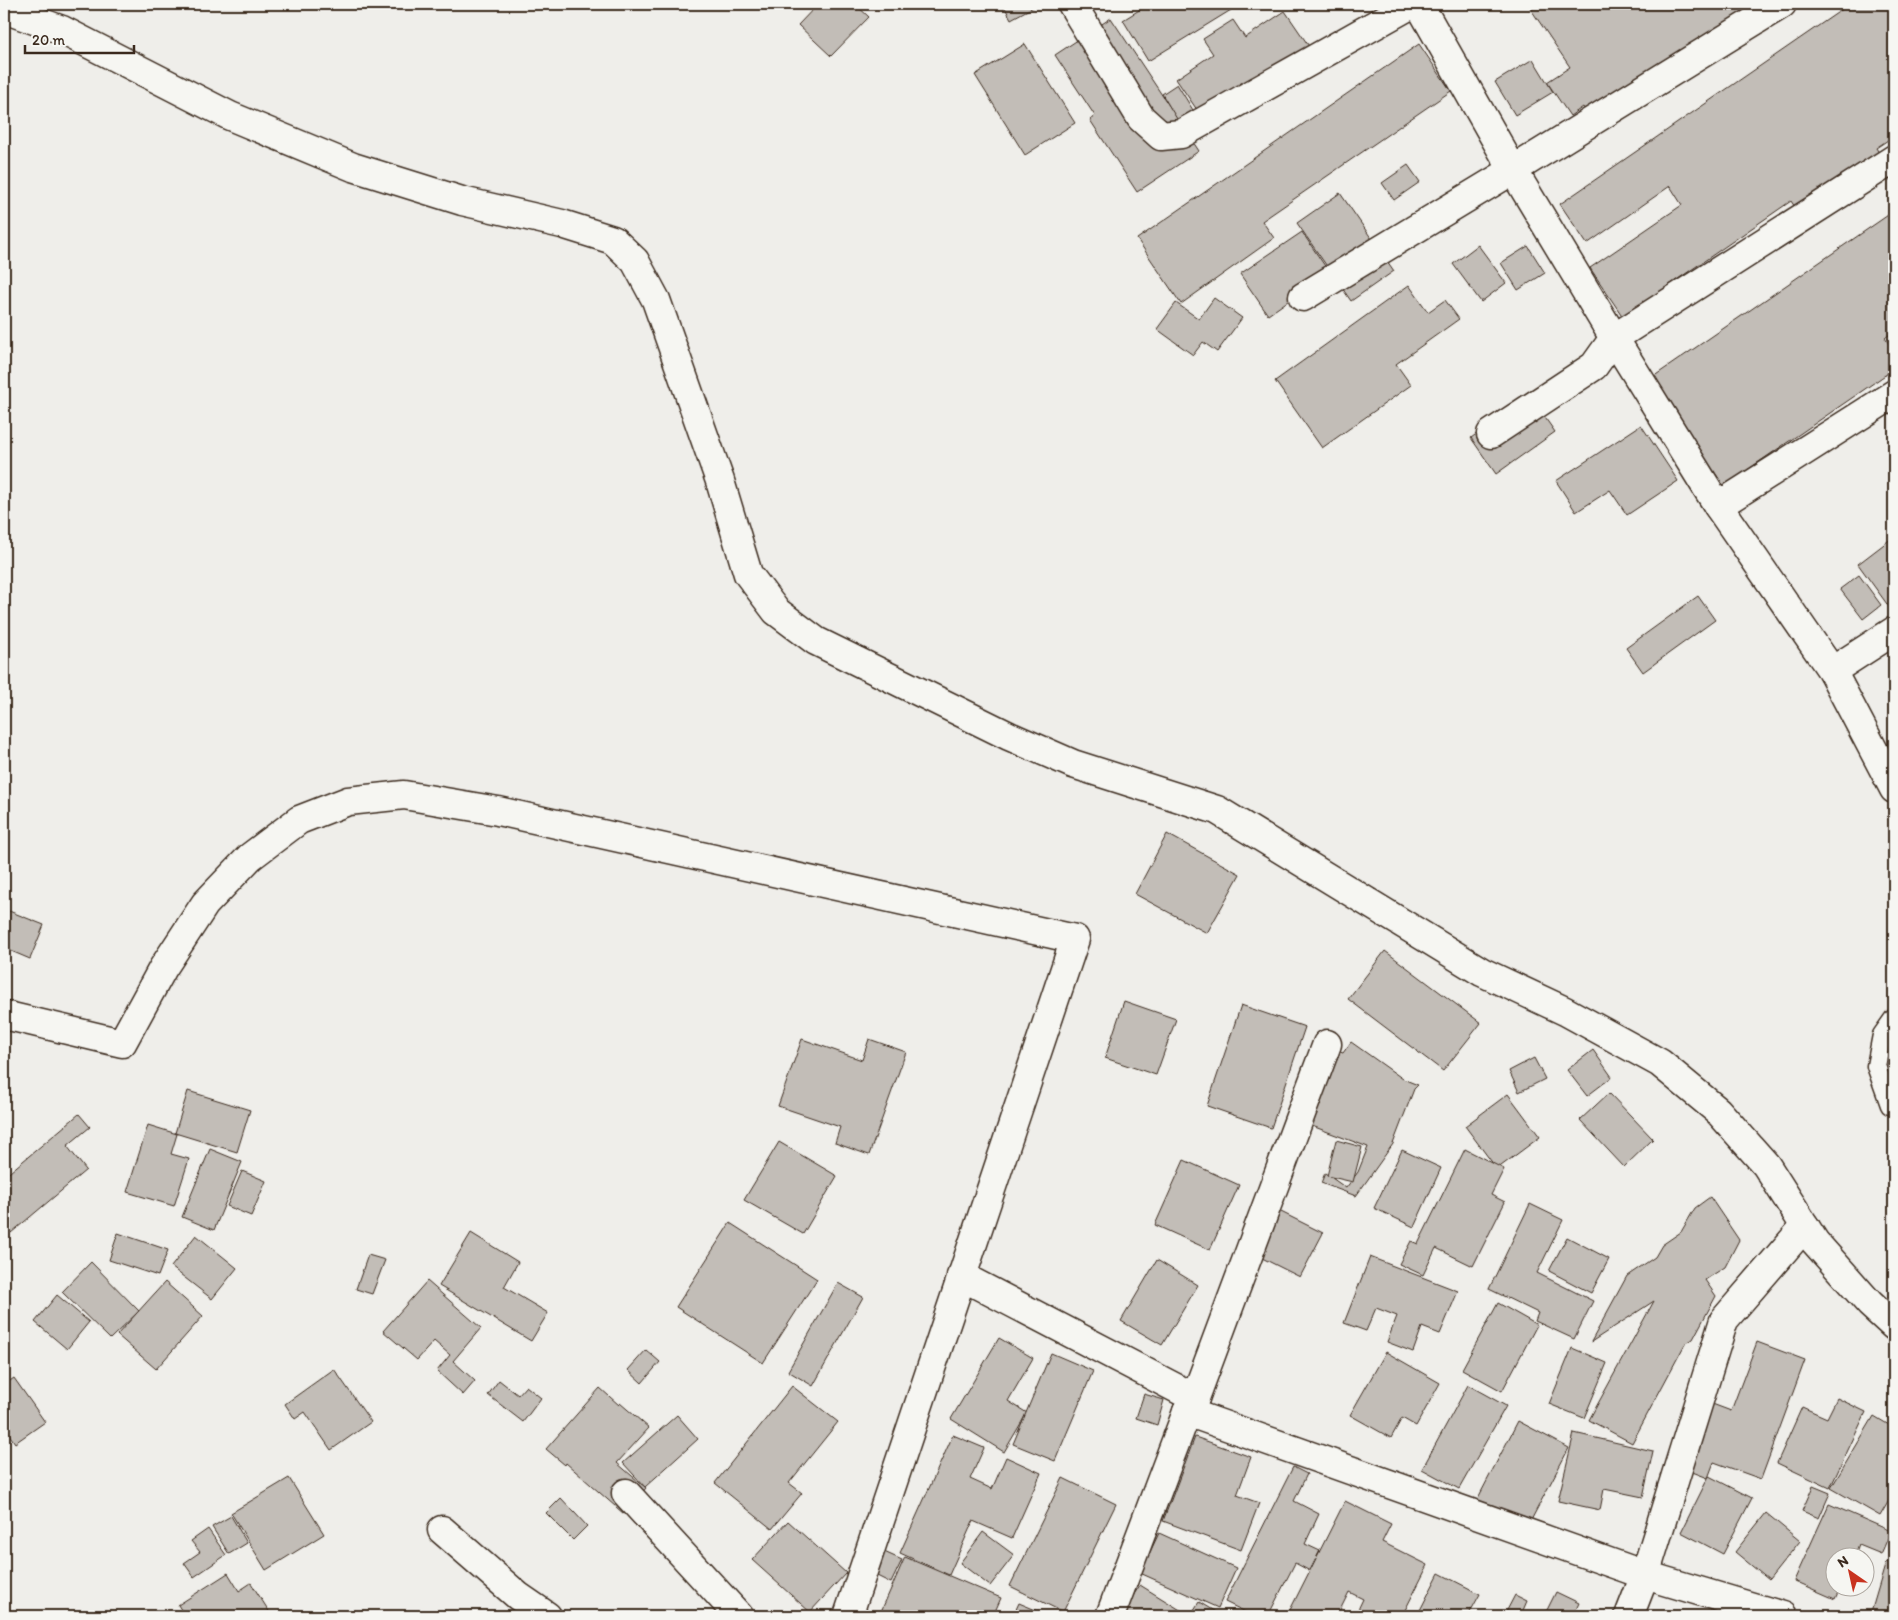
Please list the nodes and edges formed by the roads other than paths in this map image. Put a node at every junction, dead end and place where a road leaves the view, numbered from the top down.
1 (1072, 4) edge
2 (1412, 4) edge
3 (1419, 4) edge
4 (1782, 4) edge
5 (4, 9) edge
6 (1894, 159) edge
7 (1513, 170) junction
8 (1303, 297) dead end
9 (1614, 338) junction
10 (1894, 394) edge
11 (1492, 434) dead end
12 (1718, 506) junction
13 (1894, 631) edge
14 (1832, 672) junction
15 (1894, 790) edge
16 (4, 1015) edge
17 (1894, 1018) edge
18 (1327, 1044) dead end
19 (1890, 1105) dead end
20 (1805, 1226) junction
21 (962, 1276) junction
22 (1894, 1326) edge
23 (1191, 1405) junction
24 (626, 1493) dead end
25 (442, 1530) dead end
26 (1645, 1575) junction
27 (547, 1616) edge
28 (738, 1616) edge
29 (848, 1616) edge
30 (1110, 1616) edge
31 (1628, 1616) edge
32 (1784, 1616) edge

1 - 2 street
3 - 7 street
4 - 7 street
5 - 20 street
6 - 9 street
7 - 8 street
7 - 9 street
9 - 11 street
9 - 12 street
10 - 12 street
12 - 14 street
13 - 14 street
14 - 15 street
16 - 21 street
17 - 19 lane
18 - 23 street
20 - 22 street
20 - 26 street
21 - 23 street
21 - 29 street
23 - 26 street
23 - 30 street
24 - 28 street
25 - 27 street
26 - 31 street
26 - 32 street

